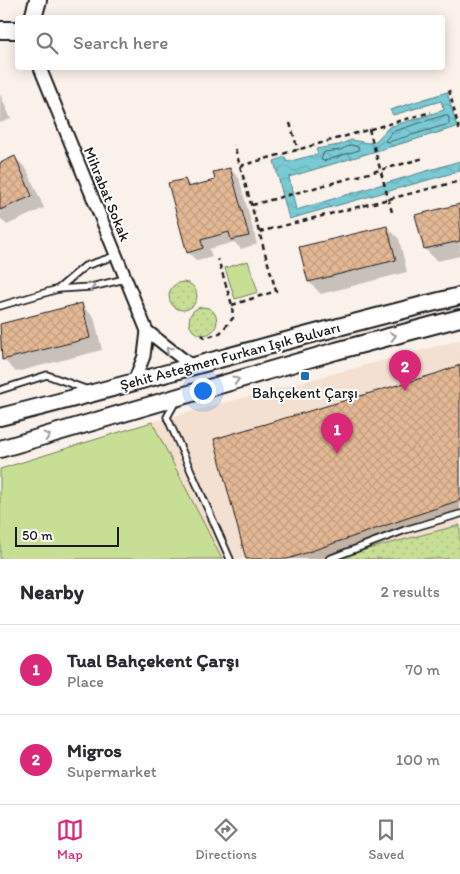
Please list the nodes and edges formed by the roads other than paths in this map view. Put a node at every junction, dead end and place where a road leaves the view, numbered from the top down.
1 (38, 0) edge
2 (34, 15) edge
3 (0, 30) edge
4 (15, 30) edge
5 (41, 70) edge
6 (115, 256) junction
7 (125, 278) junction
8 (58, 290) junction
9 (460, 296) edge
10 (0, 306) edge
11 (460, 318) edge
12 (147, 331) junction
13 (193, 368) junction
14 (173, 371) junction
15 (133, 384) junction
16 (0, 390) edge
17 (97, 393) junction
18 (178, 397) junction
19 (0, 417) edge
20 (0, 448) edge
21 (460, 514) edge
22 (230, 559) edge
23 (328, 559) edge

1 - 2 main road
3 - 4 main road
5 - 6 street, Mihrabat Sokak
6 - 7 street, Mihrabat Sokak
6 - 8 lane
8 -> 7 lane
7 - 12 street, Mihrabat Sokak
8 - 10 lane
9 - 13 main road, Şehit Asteğmen Furkan Işık Bulvarı
18 -> 11 main road, Şehit Asteğmen Furkan Işık Bulvarı
13 -> 12 street
12 - 15 street
13 - 14 main road, Şehit Asteğmen Furkan Işık Bulvarı
14 - 15 main road, Şehit Asteğmen Furkan Işık Bulvarı
14 - 18 main road
15 - 17 main road, Şehit Asteğmen Furkan Işık Bulvarı
16 - 17 lane
17 - 19 main road, Şehit Asteğmen Furkan Işık Bulvarı
20 -> 18 main road, Şehit Asteğmen Furkan Işık Bulvarı
18 - 22 lane
21 - 23 lane

